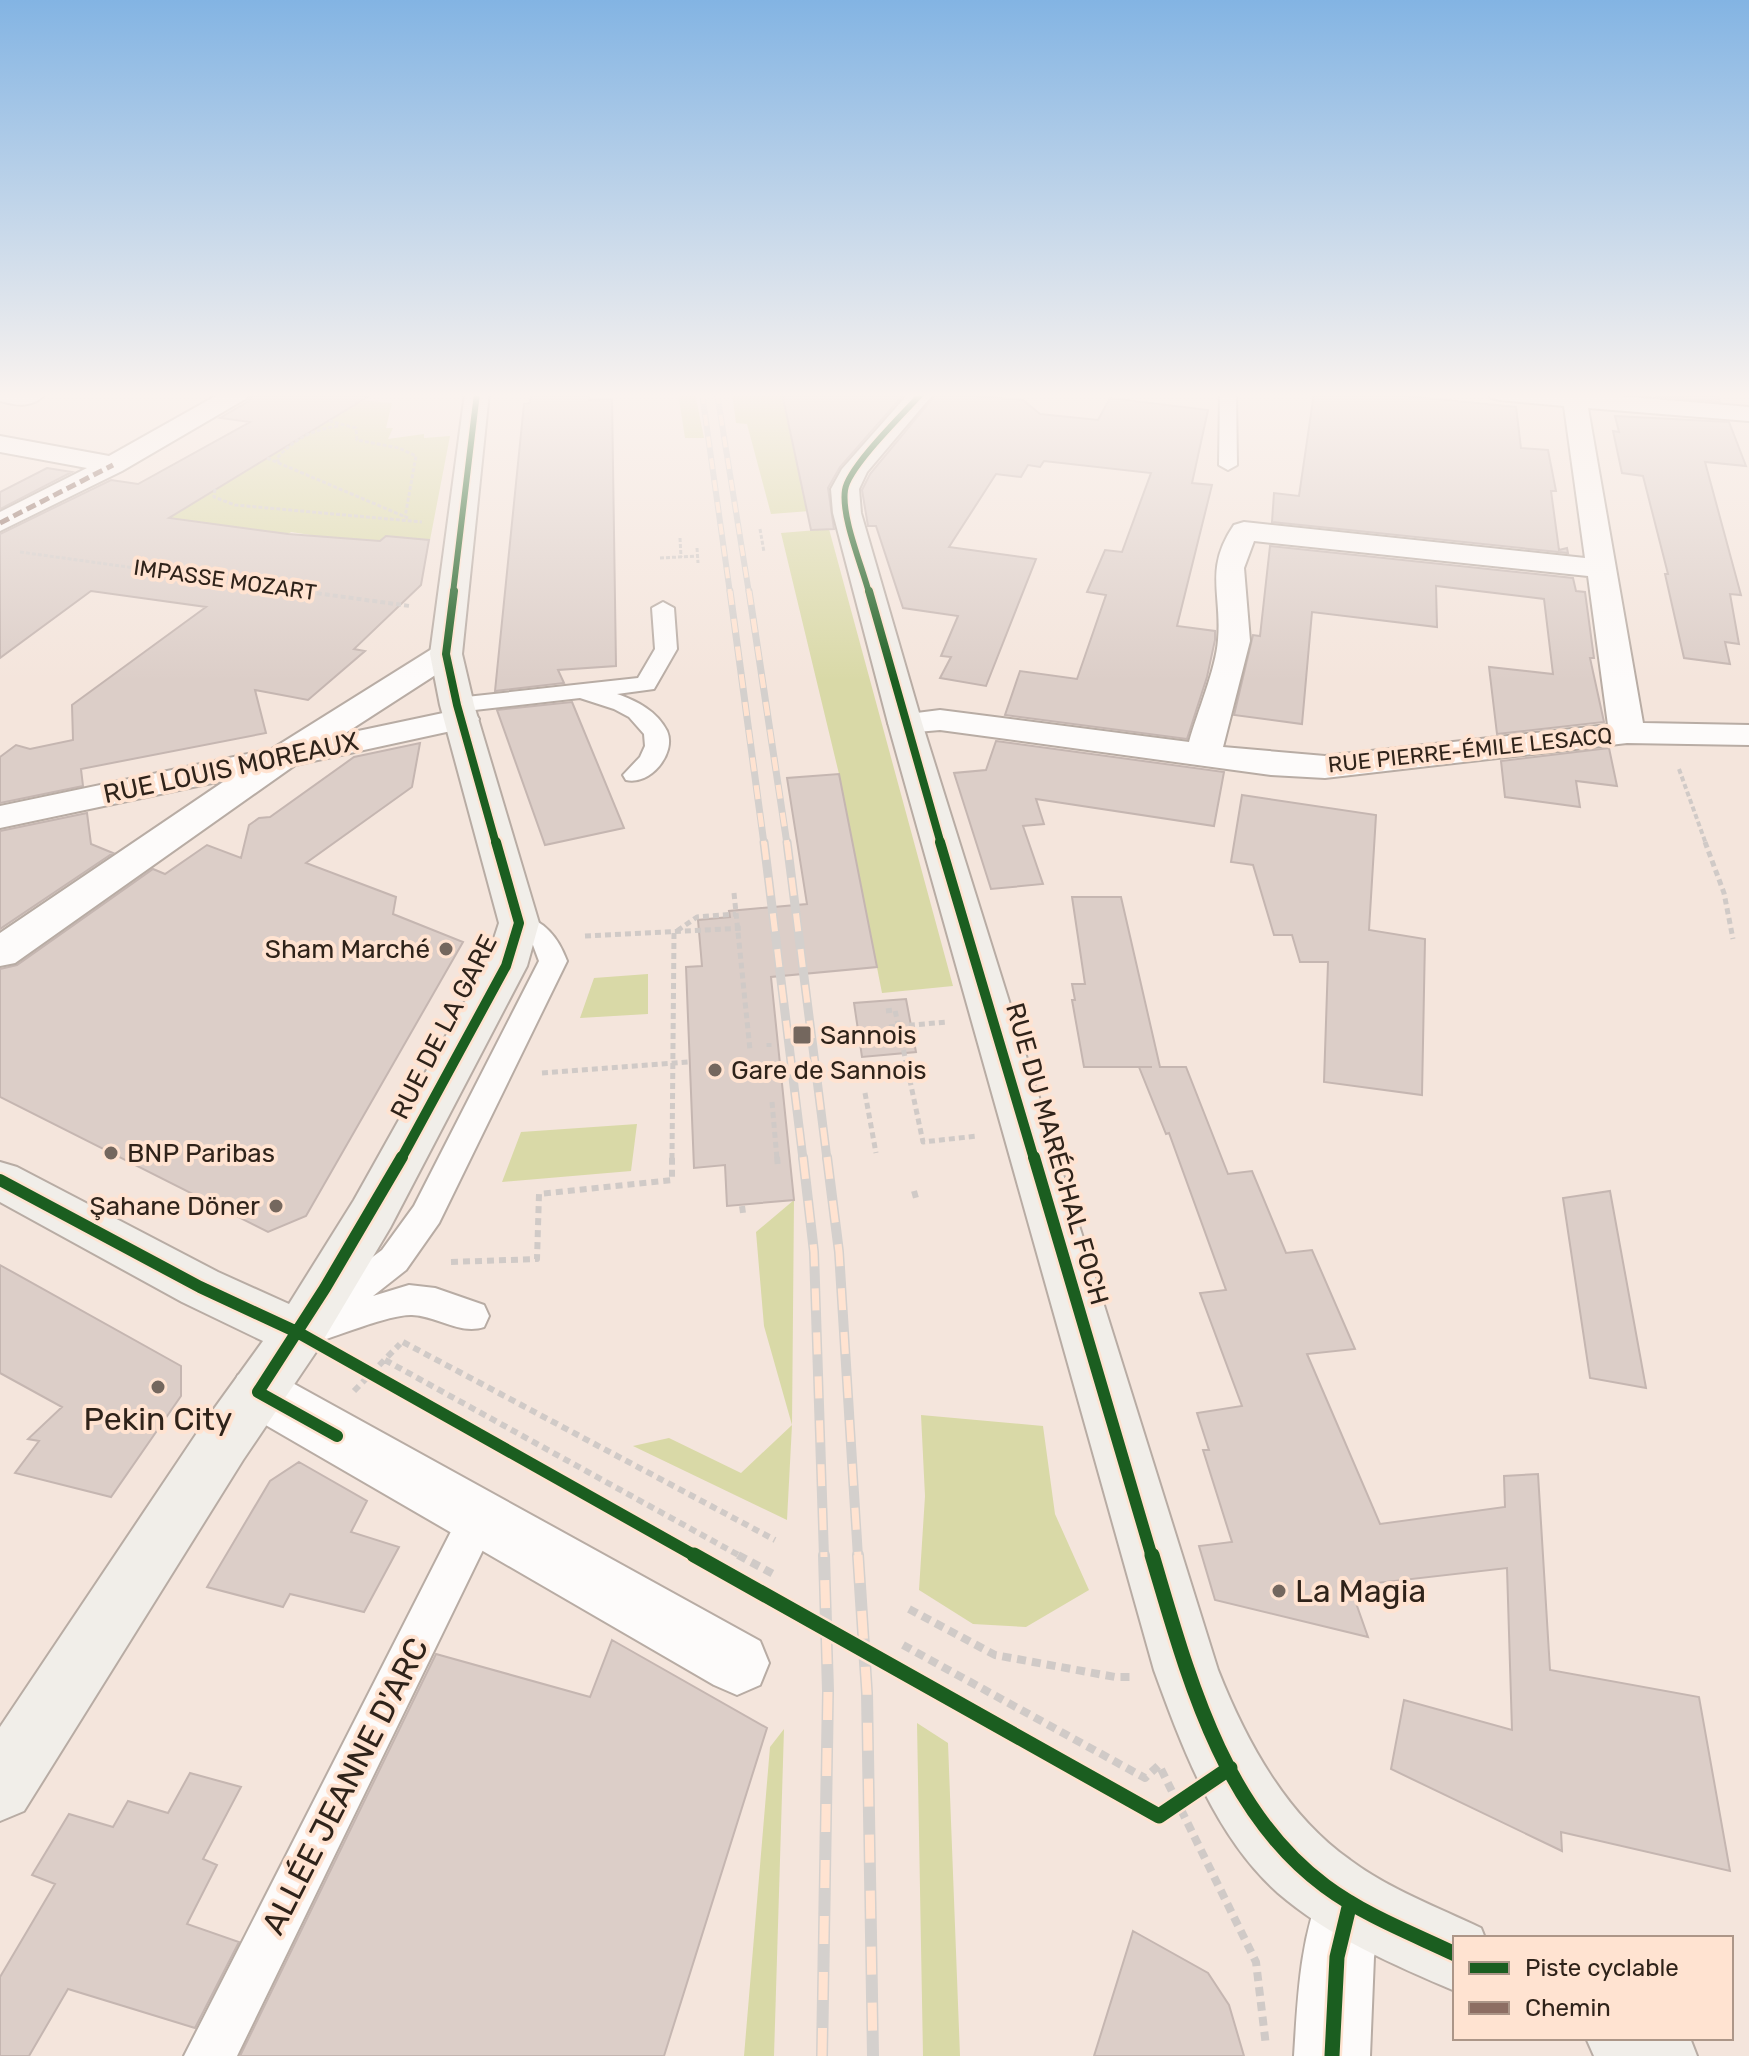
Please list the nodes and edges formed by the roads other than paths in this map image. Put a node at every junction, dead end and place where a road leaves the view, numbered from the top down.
1 (66, 489) edge
2 (467, 489) edge
3 (845, 489) edge
4 (1589, 489) edge
5 (0, 523) edge
6 (1602, 569) junction
7 (663, 608) dead end
8 (446, 654) junction
9 (572, 692) junction
10 (460, 712) junction
11 (905, 723) junction
12 (1627, 733) junction
13 (1749, 735) edge
14 (1203, 755) junction
15 (283, 757) junction
16 (635, 775) dead end
17 (0, 817) edge
18 (0, 953) edge
19 (0, 1180) edge
20 (471, 1316) dead end
21 (299, 1333) junction
22 (258, 1392) junction
23 (479, 1517) junction
24 (737, 1663) dead end
25 (0, 1787) edge
26 (1350, 1903) junction
27 (1453, 1953) edge
28 (1628, 2040) edge
29 (210, 2056) edge
30 (1332, 2056) edge
31 (1659, 2056) edge

1 - 5 street
2 - 8 main road, RUE DE LA GARE
3 - 11 main road, RUE DU MARÉCHAL FOCH
4 - 6 street
6 - 12 street
6 - 14 street
7 - 9 lane
8 - 10 main road, RUE DE LA GARE
8 - 15 street
9 - 10 lane
9 - 16 lane
10 - 15 street, RUE LOUIS MOREAUX
10 - 21 main road, RUE DE LA GARE
11 - 14 street, RUE PIERRE-ÉMILE LESACQ
11 - 26 main road, RUE DU MARÉCHAL FOCH
12 - 13 street, RUE PIERRE-ÉMILE LESACQ
12 - 14 street, RUE PIERRE-ÉMILE LESACQ
15 - 17 street, RUE LOUIS MOREAUX
15 - 18 street
19 - 21 main road
20 - 21 lane
21 - 22 main road, RUE DE LA GARE
22 - 23 street
22 - 25 main road, RUE DE LA GARE
23 - 24 street
23 - 29 lane, ALLÉE JEANNE D'ARC
26 - 27 main road, RUE DU MARÉCHAL FOCH
26 - 30 street
28 - 31 main road

